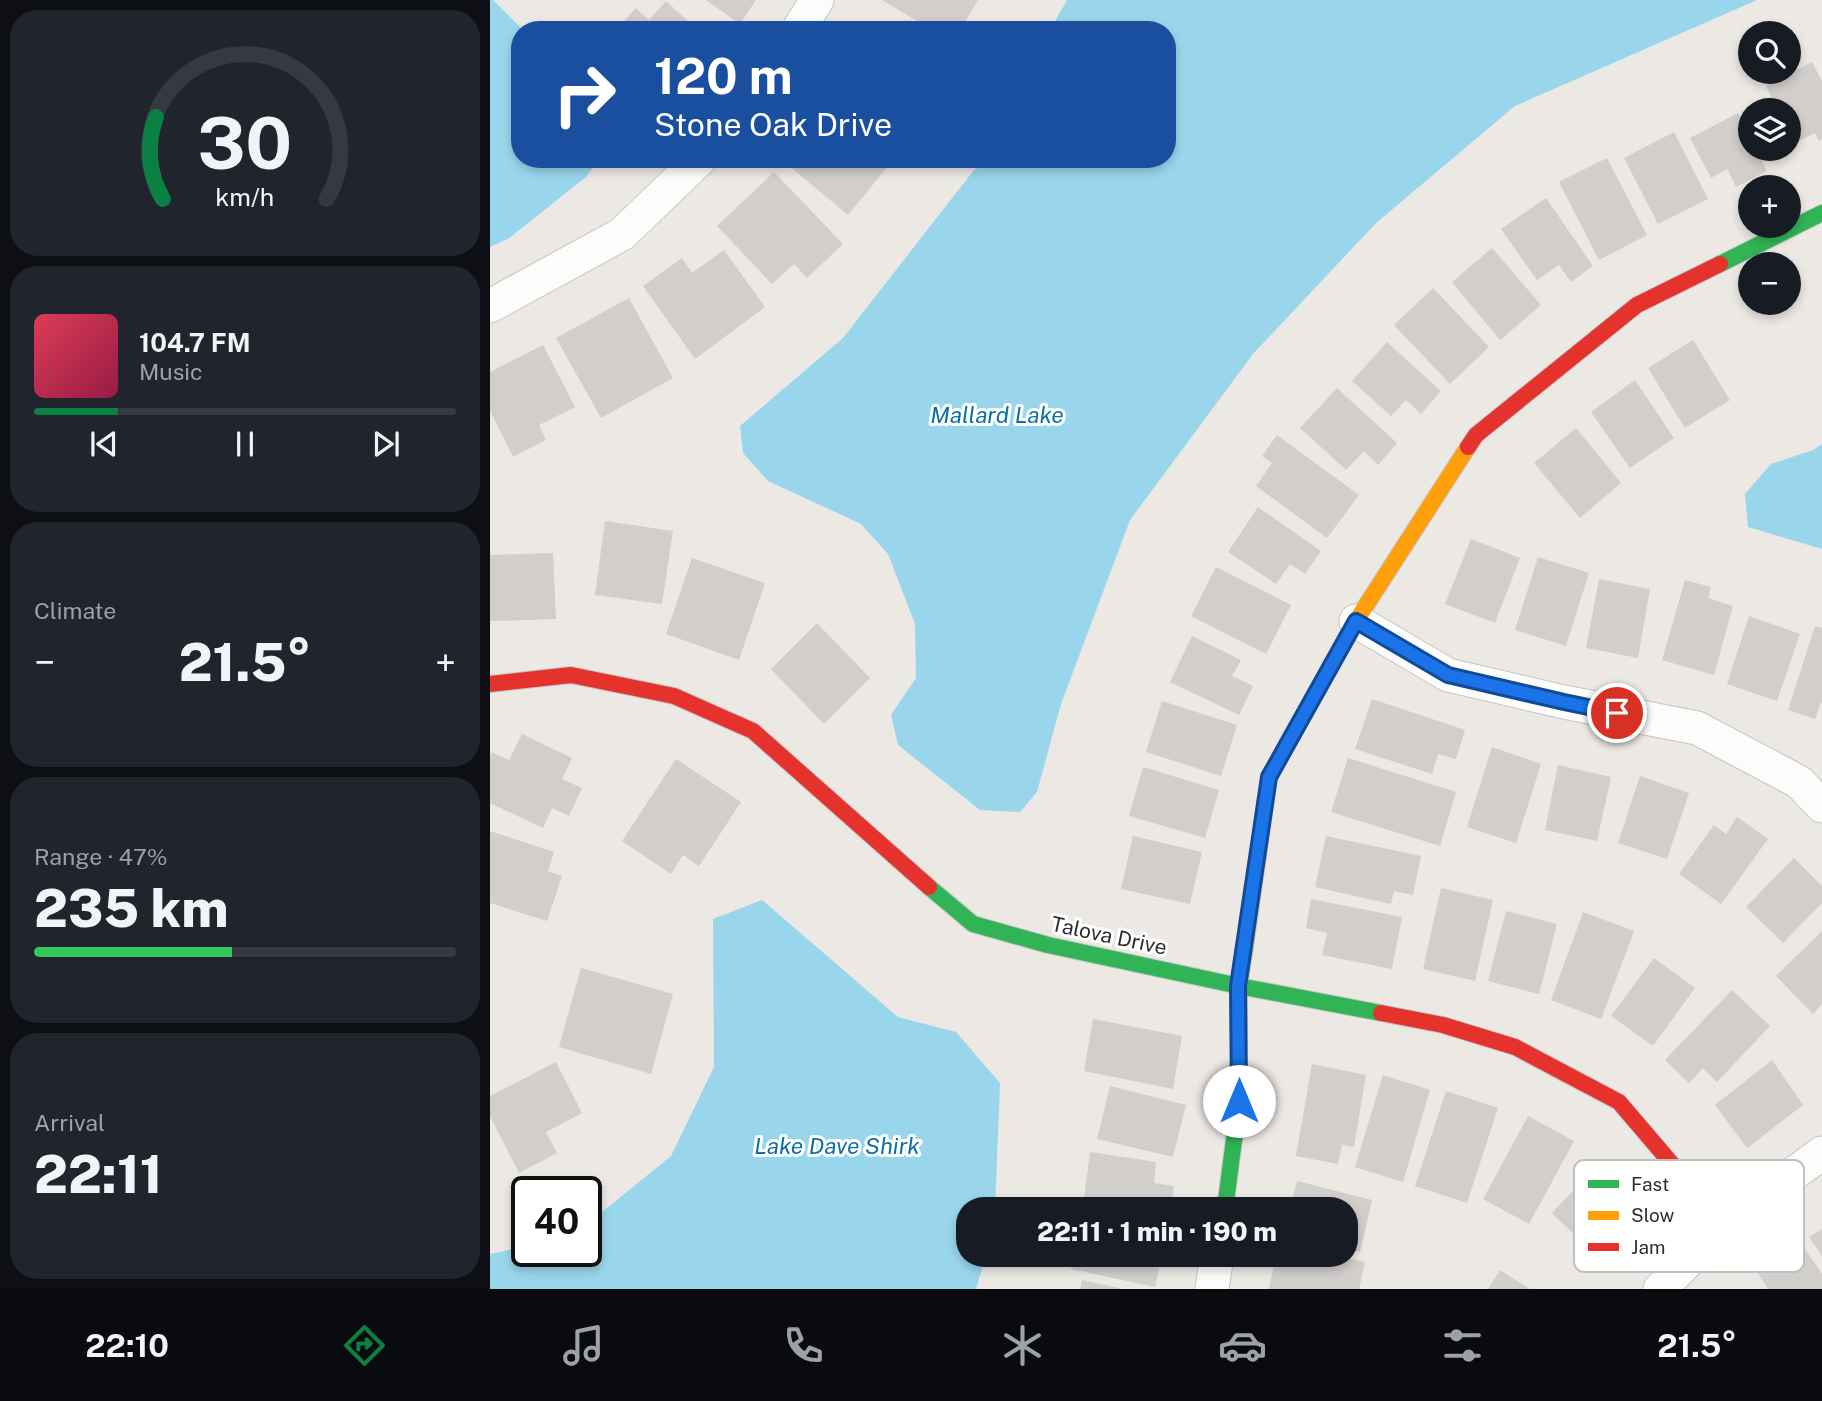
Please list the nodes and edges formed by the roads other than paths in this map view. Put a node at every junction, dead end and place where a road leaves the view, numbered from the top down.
1 (817, 0) edge
2 (804, 21) edge
3 (691, 168) edge
4 (1822, 214) edge
5 (490, 306) edge
6 (1356, 621) junction
7 (490, 684) edge
8 (1822, 806) edge
9 (1238, 986) junction
10 (1822, 1153) edge
11 (1669, 1160) edge
12 (1804, 1166) edge
13 (1226, 1197) edge
14 (1215, 1267) edge
15 (1677, 1272) edge
16 (1212, 1289) edge
17 (1660, 1289) edge

1 - 2 street
3 - 5 street
4 - 6 street
6 - 8 street
6 - 9 street
7 - 9 street, Talova Drive
9 - 11 street, Talova Drive
9 - 13 street
10 - 12 street
14 - 16 street
15 - 17 street

